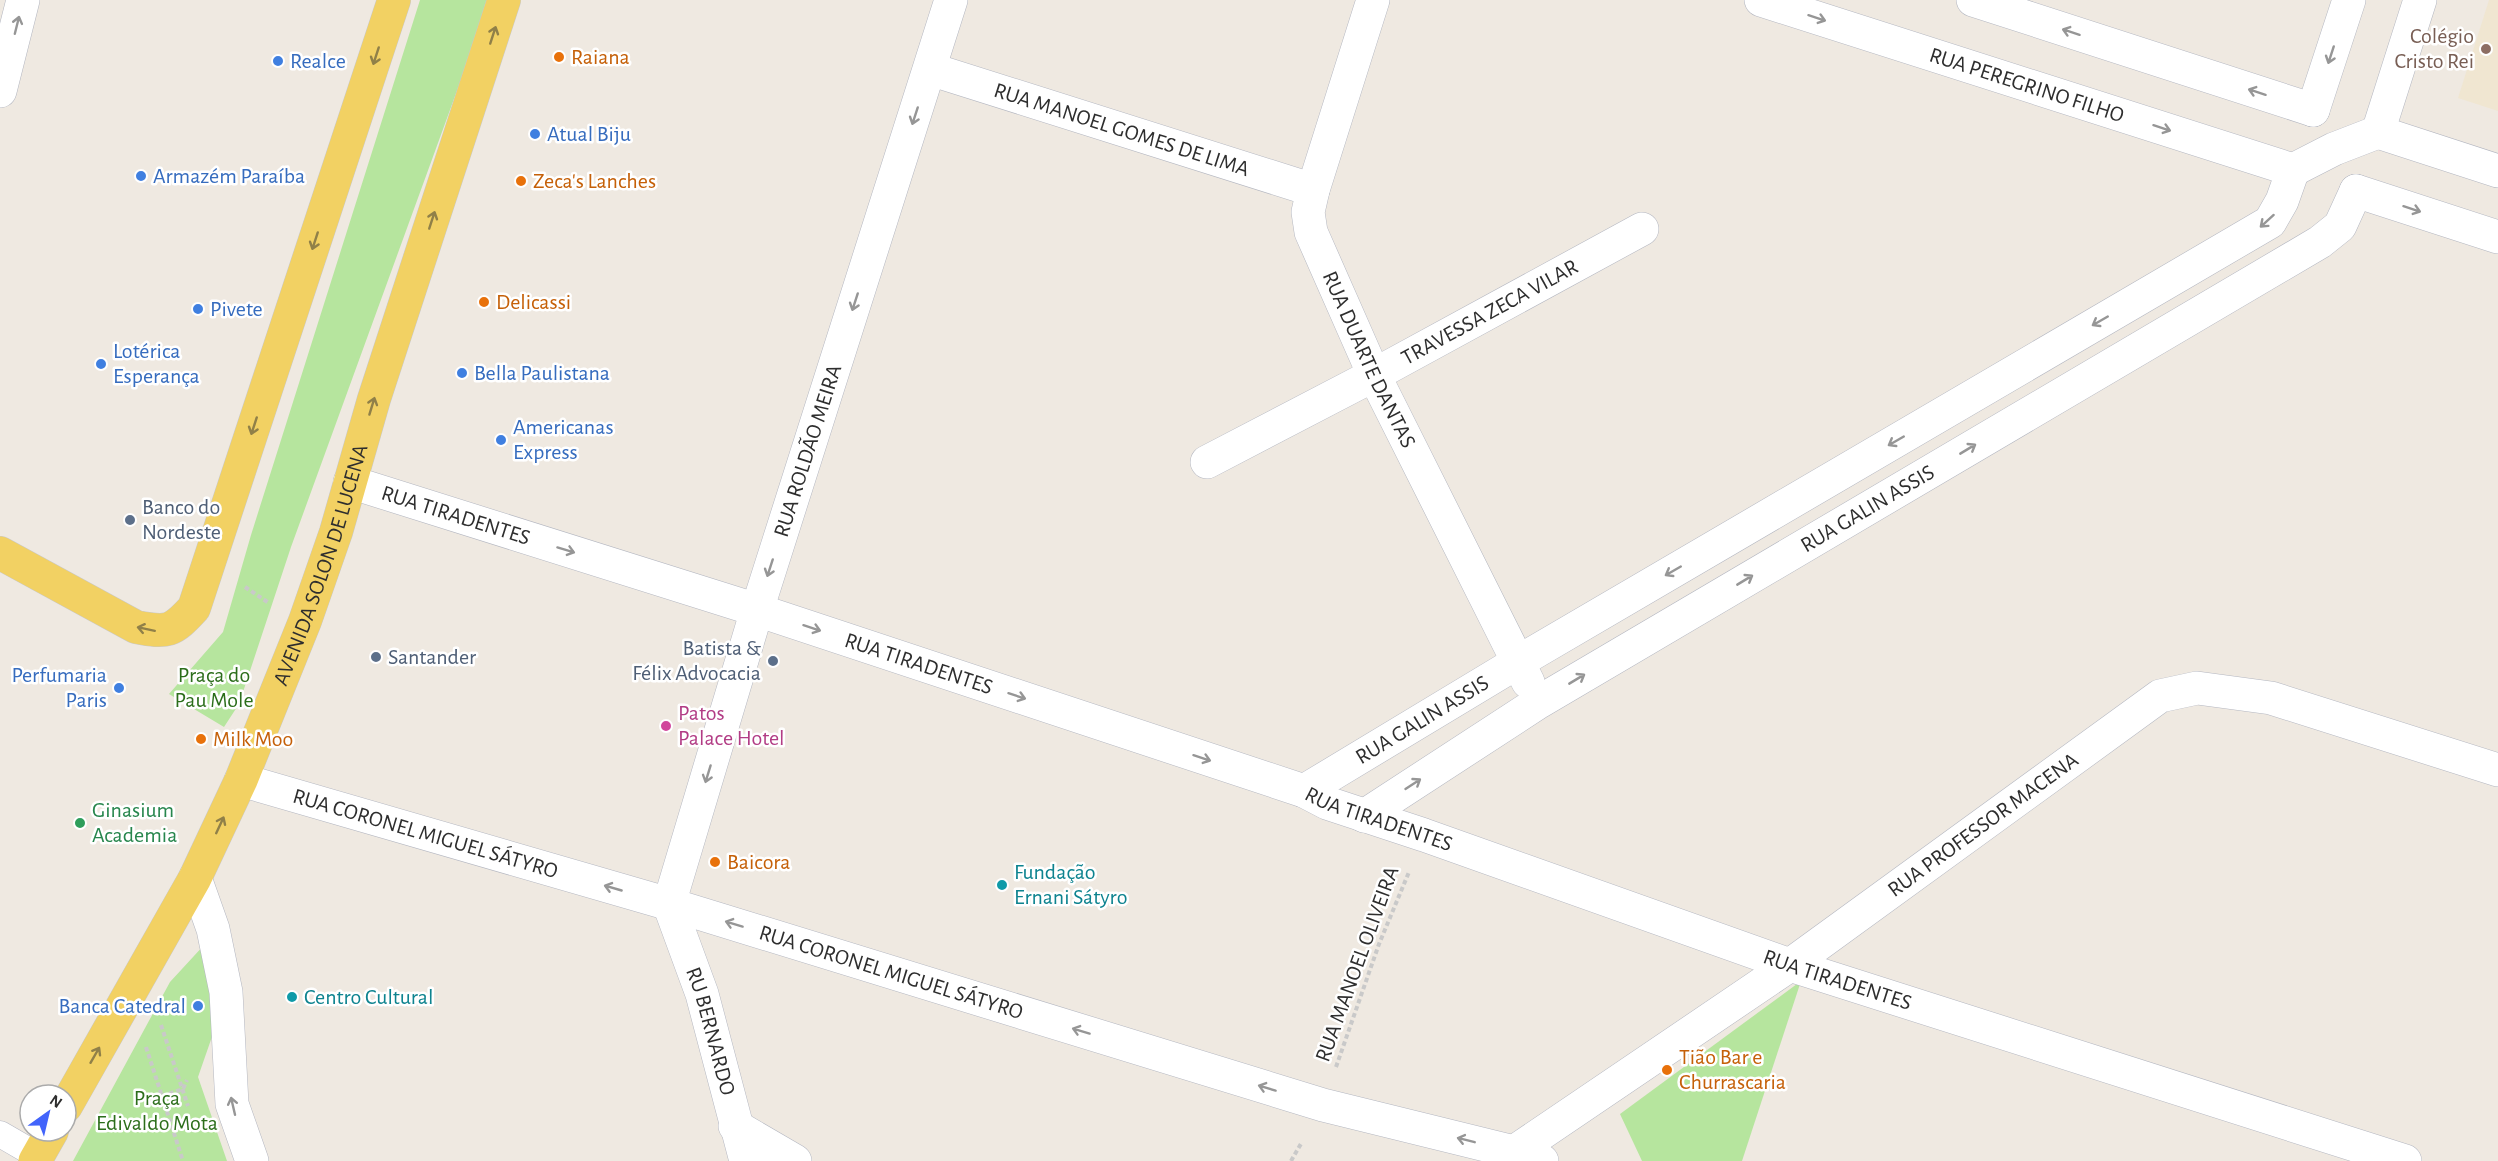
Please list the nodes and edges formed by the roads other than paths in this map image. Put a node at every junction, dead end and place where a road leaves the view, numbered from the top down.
1 (23, 0) edge
2 (394, 0) edge
3 (504, 0) edge
4 (951, 0) edge
5 (1373, 0) edge
6 (1761, 0) edge
7 (1973, 0) edge
8 (2349, 0) edge
9 (2420, 0) edge
10 (930, 69) junction
11 (0, 91) edge
12 (2313, 110) junction
13 (2378, 132) junction
14 (2334, 149) junction
15 (2293, 170) junction
16 (2498, 171) edge
17 (1313, 190) junction
18 (2356, 191) junction
19 (1642, 230) dead end
20 (2498, 237) edge
21 (1374, 375) junction
22 (1207, 462) dead end
23 (350, 482) junction
24 (0, 553) edge
25 (757, 610) junction
26 (1518, 662) junction
27 (1539, 702) junction
28 (2498, 770) edge
29 (241, 780) junction
30 (1304, 791) junction
31 (1364, 816) junction
32 (195, 878) junction
33 (669, 904) junction
34 (1790, 965) junction
35 (78, 1085) edge
36 (735, 1126) junction
37 (0, 1134) edge
38 (41, 1149) edge
39 (1528, 1156) edge
40 (252, 1161) edge
41 (746, 1161) edge
42 (795, 1161) edge
43 (2405, 1161) edge

11 -> 1 street
2 -> 24 main road
23 -> 3 main road, AVENIDA SOLON DE LUCENA
4 - 10 street, RUA ROLDÃO MEIRA
5 - 17 street, RUA DUARTE DANTAS
6 -> 15 street, RUA PEREGRINO FILHO
12 -> 7 street
8 -> 12 street
9 - 13 street
10 - 17 street, RUA MANOEL GOMES DE LIMA
10 -> 25 street, RUA ROLDÃO MEIRA
12 - 14 street
13 - 14 street
13 - 16 street
14 - 15 street
14 - 18 street
15 -> 26 street, RUA GALIN ASSIS
17 - 21 street, RUA DUARTE DANTAS
18 -> 20 street
27 -> 18 street, RUA GALIN ASSIS
19 - 21 street, TRAVESSA ZECA VILAR
21 - 22 street, TRAVESSA ZECA VILAR
21 - 26 street, RUA DUARTE DANTAS
23 -> 25 street, RUA TIRADENTES
23 - 29 main road, AVENIDA SOLON DE LUCENA
25 -> 30 street, RUA TIRADENTES
25 -> 33 street, RUA ROLDÃO MEIRA
26 - 27 street, RUA DUARTE DANTAS
26 - 30 street, RUA GALIN ASSIS
31 -> 27 street, RUA GALIN ASSIS
28 - 34 street, RUA PROFESSOR MACENA
32 -> 29 main road, AVENIDA SOLON DE LUCENA
33 -> 29 street, RUA CORONEL MIGUEL SÁTYRO
30 - 31 street, RUA TIRADENTES
31 - 34 street, RUA TIRADENTES
35 -> 32 main road, AVENIDA SOLON DE LUCENA
40 -> 32 street
33 - 36 street, RU BERNARDO
39 -> 33 street, RUA CORONEL MIGUEL SÁTYRO
34 - 39 street, RUA PROFESSOR MACENA
34 - 43 street, RUA TIRADENTES
36 - 41 street, RU BERNARDO
36 - 42 street
37 - 38 lane

